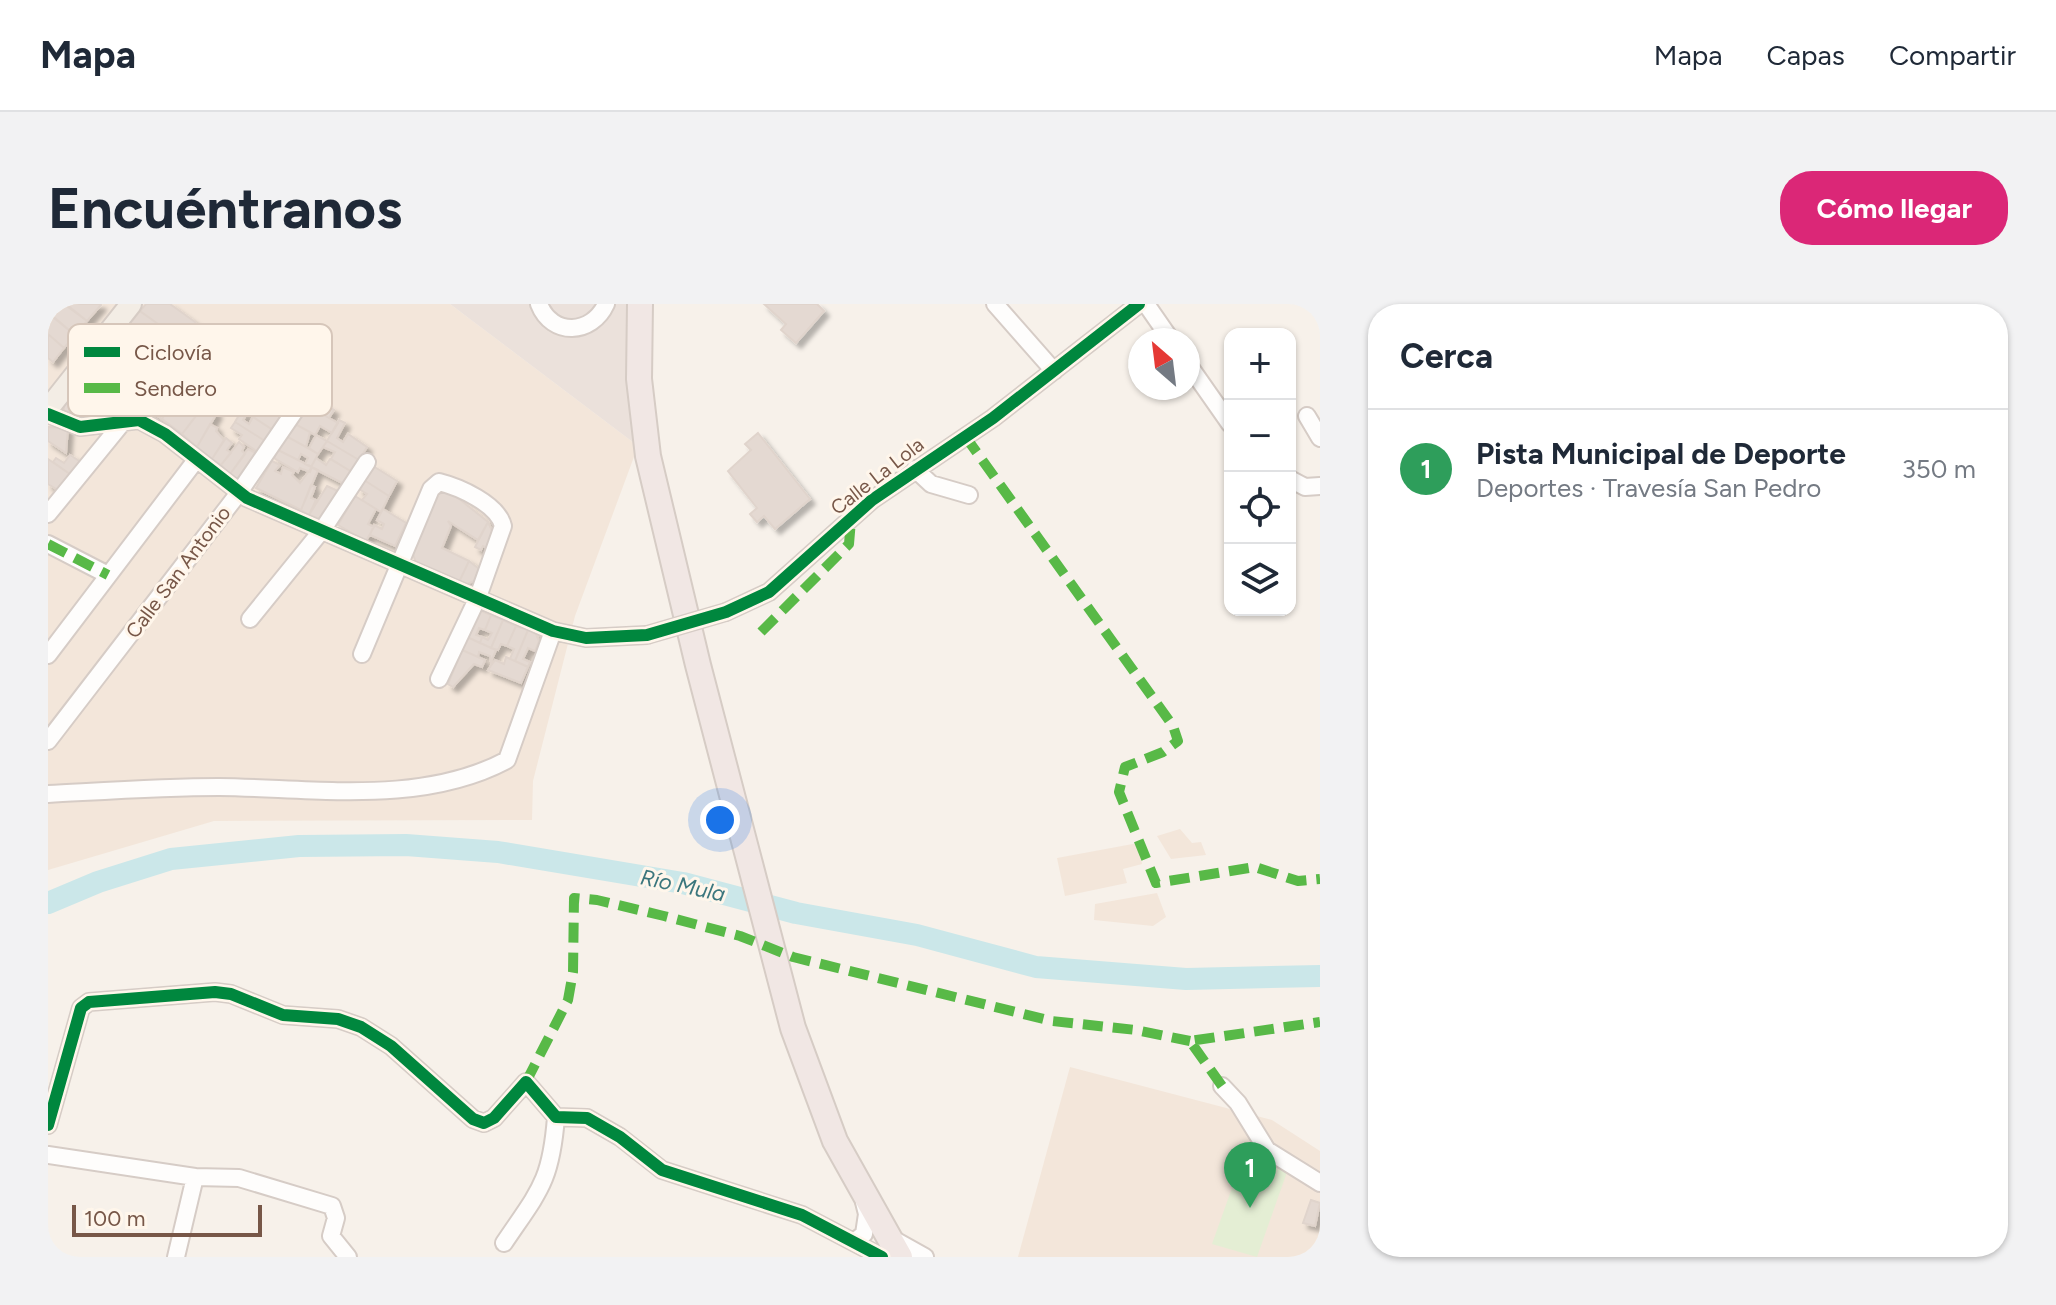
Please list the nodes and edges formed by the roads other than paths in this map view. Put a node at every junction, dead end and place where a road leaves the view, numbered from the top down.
1 (131, 304) edge
2 (539, 304) edge
3 (606, 304) edge
4 (640, 304) edge
5 (995, 304) edge
6 (1139, 304) edge
7 (1146, 304) edge
8 (116, 324) edge
9 (1163, 328) edge
10 (1054, 371) junction
11 (1200, 381) edge
12 (68, 386) edge
13 (48, 412) edge
14 (1224, 415) edge
15 (292, 416) edge
16 (1307, 416) dead end
17 (123, 422) junction
18 (1320, 438) edge
19 (196, 460) junction
20 (367, 462) dead end
21 (915, 469) junction
22 (1296, 482) edge
23 (1320, 486) edge
24 (969, 495) dead end
25 (242, 496) junction
26 (48, 514) edge
27 (323, 529) junction
28 (48, 544) edge
29 (402, 564) junction
30 (108, 575) junction
31 (478, 597) junction
32 (250, 619) dead end
33 (553, 631) junction
34 (362, 654) dead end
35 (48, 655) edge
36 (439, 679) dead end
37 (48, 741) edge
38 (48, 794) edge
39 (1222, 1086) dead end
40 (556, 1117) junction
41 (48, 1125) edge
42 (48, 1155) edge
43 (195, 1177) junction
44 (1320, 1183) edge
45 (860, 1189) junction
46 (855, 1241) junction
47 (504, 1243) dead end
48 (885, 1246) edge
49 (176, 1257) edge
50 (348, 1257) edge
51 (900, 1257) edge
52 (925, 1257) edge

1 - 8 main road
2 - 3 street
4 - 45 highway
5 - 10 street
6 - 10 street, Calle La Lola
7 - 9 street
10 - 21 street, Calle La Lola
11 - 14 street
12 - 13 main road
13 - 17 street
15 - 25 street, Calle San Antonio
16 - 18 street
17 - 19 street, Calle La Lola
17 - 26 street
19 - 25 street, Calle La Lola
19 - 30 street
20 - 27 street
21 - 24 street
21 - 33 street, Calle La Lola, bridge
22 - 23 street
25 - 27 street, Calle La Lola
25 - 37 street, Calle San Antonio
27 - 29 street, Calle La Lola
27 - 32 street
28 - 30 street
29 - 31 street, Calle La Lola
29 - 31 street
29 - 34 street
30 - 35 street
31 - 33 street, Calle La Lola
31 - 36 street
33 - 38 street
39 - 44 street
40 - 41 street
40 - 46 street
40 - 47 street
42 - 43 street
43 - 49 street
43 - 50 street
45 - 46 street
45 - 48 highway
46 - 48 street
48 - 51 highway
48 - 52 street

